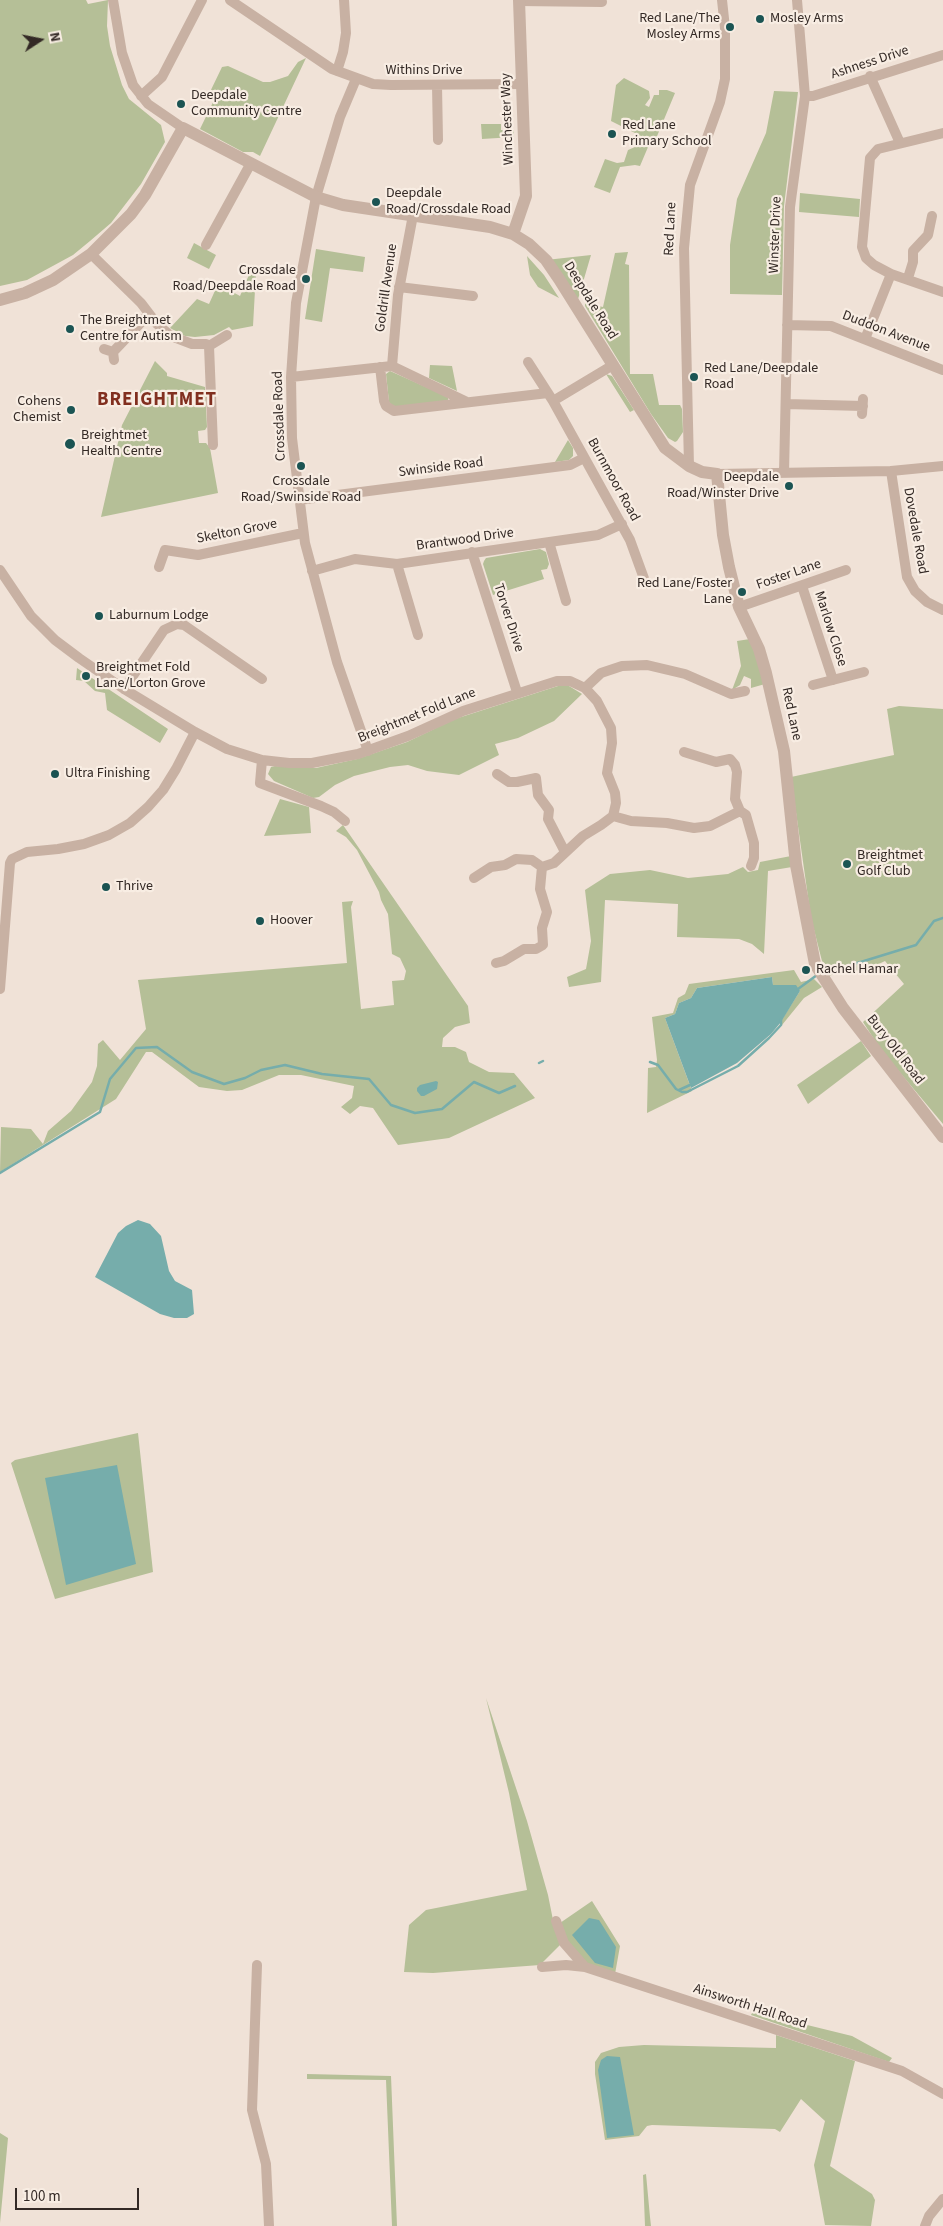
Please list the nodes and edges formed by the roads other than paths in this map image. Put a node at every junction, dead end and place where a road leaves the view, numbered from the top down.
1 (114, 0) edge
2 (202, 0) edge
3 (230, 0) edge
4 (344, 0) edge
5 (722, 0) edge
6 (797, 0) edge
7 (519, 1) edge
8 (602, 2) dead end
9 (943, 55) edge
10 (337, 71) junction
11 (870, 76) junction
12 (356, 79) junction
13 (522, 84) junction
14 (437, 85) junction
15 (141, 96) junction
16 (805, 96) junction
17 (183, 128) junction
18 (943, 133) edge
19 (438, 140) dead end
20 (900, 143) junction
21 (251, 163) junction
22 (316, 197) junction
23 (412, 215) junction
24 (932, 215) dead end
25 (513, 234) junction
26 (207, 245) dead end
27 (902, 247) dead end
28 (913, 250) junction
29 (91, 254) junction
30 (891, 274) junction
31 (908, 278) junction
32 (399, 287) junction
33 (943, 292) edge
34 (473, 296) dead end
35 (0, 300) edge
36 (149, 314) junction
37 (787, 325) junction
38 (226, 335) dead end
39 (865, 339) junction
40 (209, 346) junction
41 (110, 354) dead end
42 (613, 365) junction
43 (392, 366) junction
44 (380, 367) junction
45 (528, 368) dead end
46 (943, 370) edge
47 (291, 377) junction
48 (551, 397) junction
49 (467, 402) junction
50 (786, 404) junction
51 (863, 406) dead end
52 (210, 440) dead end
53 (584, 458) junction
54 (689, 466) junction
55 (943, 466) edge
56 (891, 471) junction
57 (784, 473) junction
58 (717, 474) junction
59 (299, 500) junction
60 (622, 524) junction
61 (303, 533) junction
62 (549, 542) junction
63 (472, 552) junction
64 (396, 564) junction
65 (159, 567) dead end
66 (0, 570) edge
67 (846, 570) dead end
68 (312, 571) junction
69 (557, 571) junction
70 (546, 574) dead end
71 (646, 584) dead end
72 (802, 586) junction
73 (566, 601) dead end
74 (739, 606) junction
75 (943, 610) edge
76 (418, 635) dead end
77 (864, 672) dead end
78 (262, 679) dead end
79 (833, 680) junction
80 (813, 685) dead end
81 (585, 688) junction
82 (124, 689) junction
83 (745, 691) dead end
84 (517, 692) junction
85 (195, 732) junction
86 (368, 751) junction
87 (682, 752) dead end
88 (262, 760) junction
89 (496, 775) dead end
90 (740, 811) junction
91 (613, 816) junction
92 (345, 821) dead end
93 (565, 852) junction
94 (751, 866) dead end
95 (542, 867) junction
96 (472, 879) dead end
97 (495, 962) dead end
98 (825, 981) joint
99 (0, 989) edge
100 (943, 1137) edge
101 (556, 1921) dead end
102 (257, 1965) dead end
103 (542, 1967) dead end
104 (585, 1967) junction
105 (943, 2094) edge
106 (943, 2199) edge
107 (269, 2226) edge
108 (925, 2226) edge

1 - 15 street
2 - 15 street
3 - 10 street, Withins Drive
4 - 10 street
5 - 54 street, Red Lane
6 - 16 street, Winster Drive
7 - 8 street
7 - 13 street, Winchester Way
9 - 11 street, Ashness Drive
10 - 12 street, Withins Drive
11 - 16 street, Ashness Drive
11 - 20 street
12 - 14 street, Withins Drive
12 - 22 street, Crossdale Road
13 - 14 street, Withins Drive
13 - 25 street, Winchester Way
14 - 19 street
15 - 17 street
16 - 37 street, Winster Drive
17 - 21 street, Deepdale Road
17 - 29 street
18 - 20 street
20 - 30 street
21 - 22 street, Deepdale Road
21 - 26 street
22 - 23 street, Deepdale Road
22 - 47 street, Crossdale Road
23 - 25 street, Deepdale Road
23 - 32 street, Goldrill Avenue
24 - 28 street
25 - 42 street, Deepdale Road
27 - 28 street
28 - 31 street
29 - 35 street
29 - 36 street
30 - 31 street
30 - 39 street
31 - 33 street
32 - 34 street
32 - 43 street, Goldrill Avenue
36 - 40 street
36 - 41 street
37 - 39 street, Duddon Avenue
37 - 50 street, Winster Drive
38 - 40 street
39 - 46 street, Duddon Avenue
40 - 52 street
42 - 48 street
42 - 54 street, Deepdale Road
43 - 44 street
43 - 49 street
44 - 47 street
44 - 49 street
45 - 48 street, Burnmoor Road
47 - 59 street, Crossdale Road
48 - 49 street
48 - 53 street, Burnmoor Road
50 - 51 street
50 - 57 street, Winster Drive
53 - 59 street, Swinside Road
53 - 60 street, Burnmoor Road
54 - 58 street, Deepdale Road
55 - 56 street, Deepdale Road
56 - 57 street, Deepdale Road
56 - 75 street, Dovedale Road
57 - 58 street, Deepdale Road
58 - 74 street, Red Lane
59 - 61 street, Crossdale Road
60 - 62 street, Brantwood Drive
60 - 71 street, Burnmoor Road
61 - 65 street, Skelton Grove
61 - 68 street, Crossdale Road
62 - 63 street, Brantwood Drive
62 - 69 street
63 - 64 street, Brantwood Drive
63 - 84 street, Torver Drive
64 - 68 street, Brantwood Drive
64 - 76 street
66 - 82 street, Breightmet Fold Lane
67 - 72 street, Foster Lane
68 - 86 street, Crossdale Road
69 - 70 street
69 - 73 street
72 - 74 street, Foster Lane
72 - 79 street, Marlow Close
74 - 98 street, Red Lane
77 - 79 street
78 - 82 street
79 - 80 street
81 - 83 street
81 - 84 street, Breightmet Fold Lane
81 - 91 street
82 - 85 street, Breightmet Fold Lane
84 - 86 street, Breightmet Fold Lane
85 - 88 street, Breightmet Fold Lane
85 - 99 street
86 - 88 street, Breightmet Fold Lane
87 - 90 street
88 - 92 street
89 - 93 street
90 - 91 street
90 - 94 street
91 - 93 street
93 - 95 street
95 - 96 street
95 - 97 street
98 - 100 street, Bury Old Road
101 - 104 street
102 - 107 street
103 - 104 street, Ainsworth Hall Road
104 - 105 street, Ainsworth Hall Road
106 - 108 street

